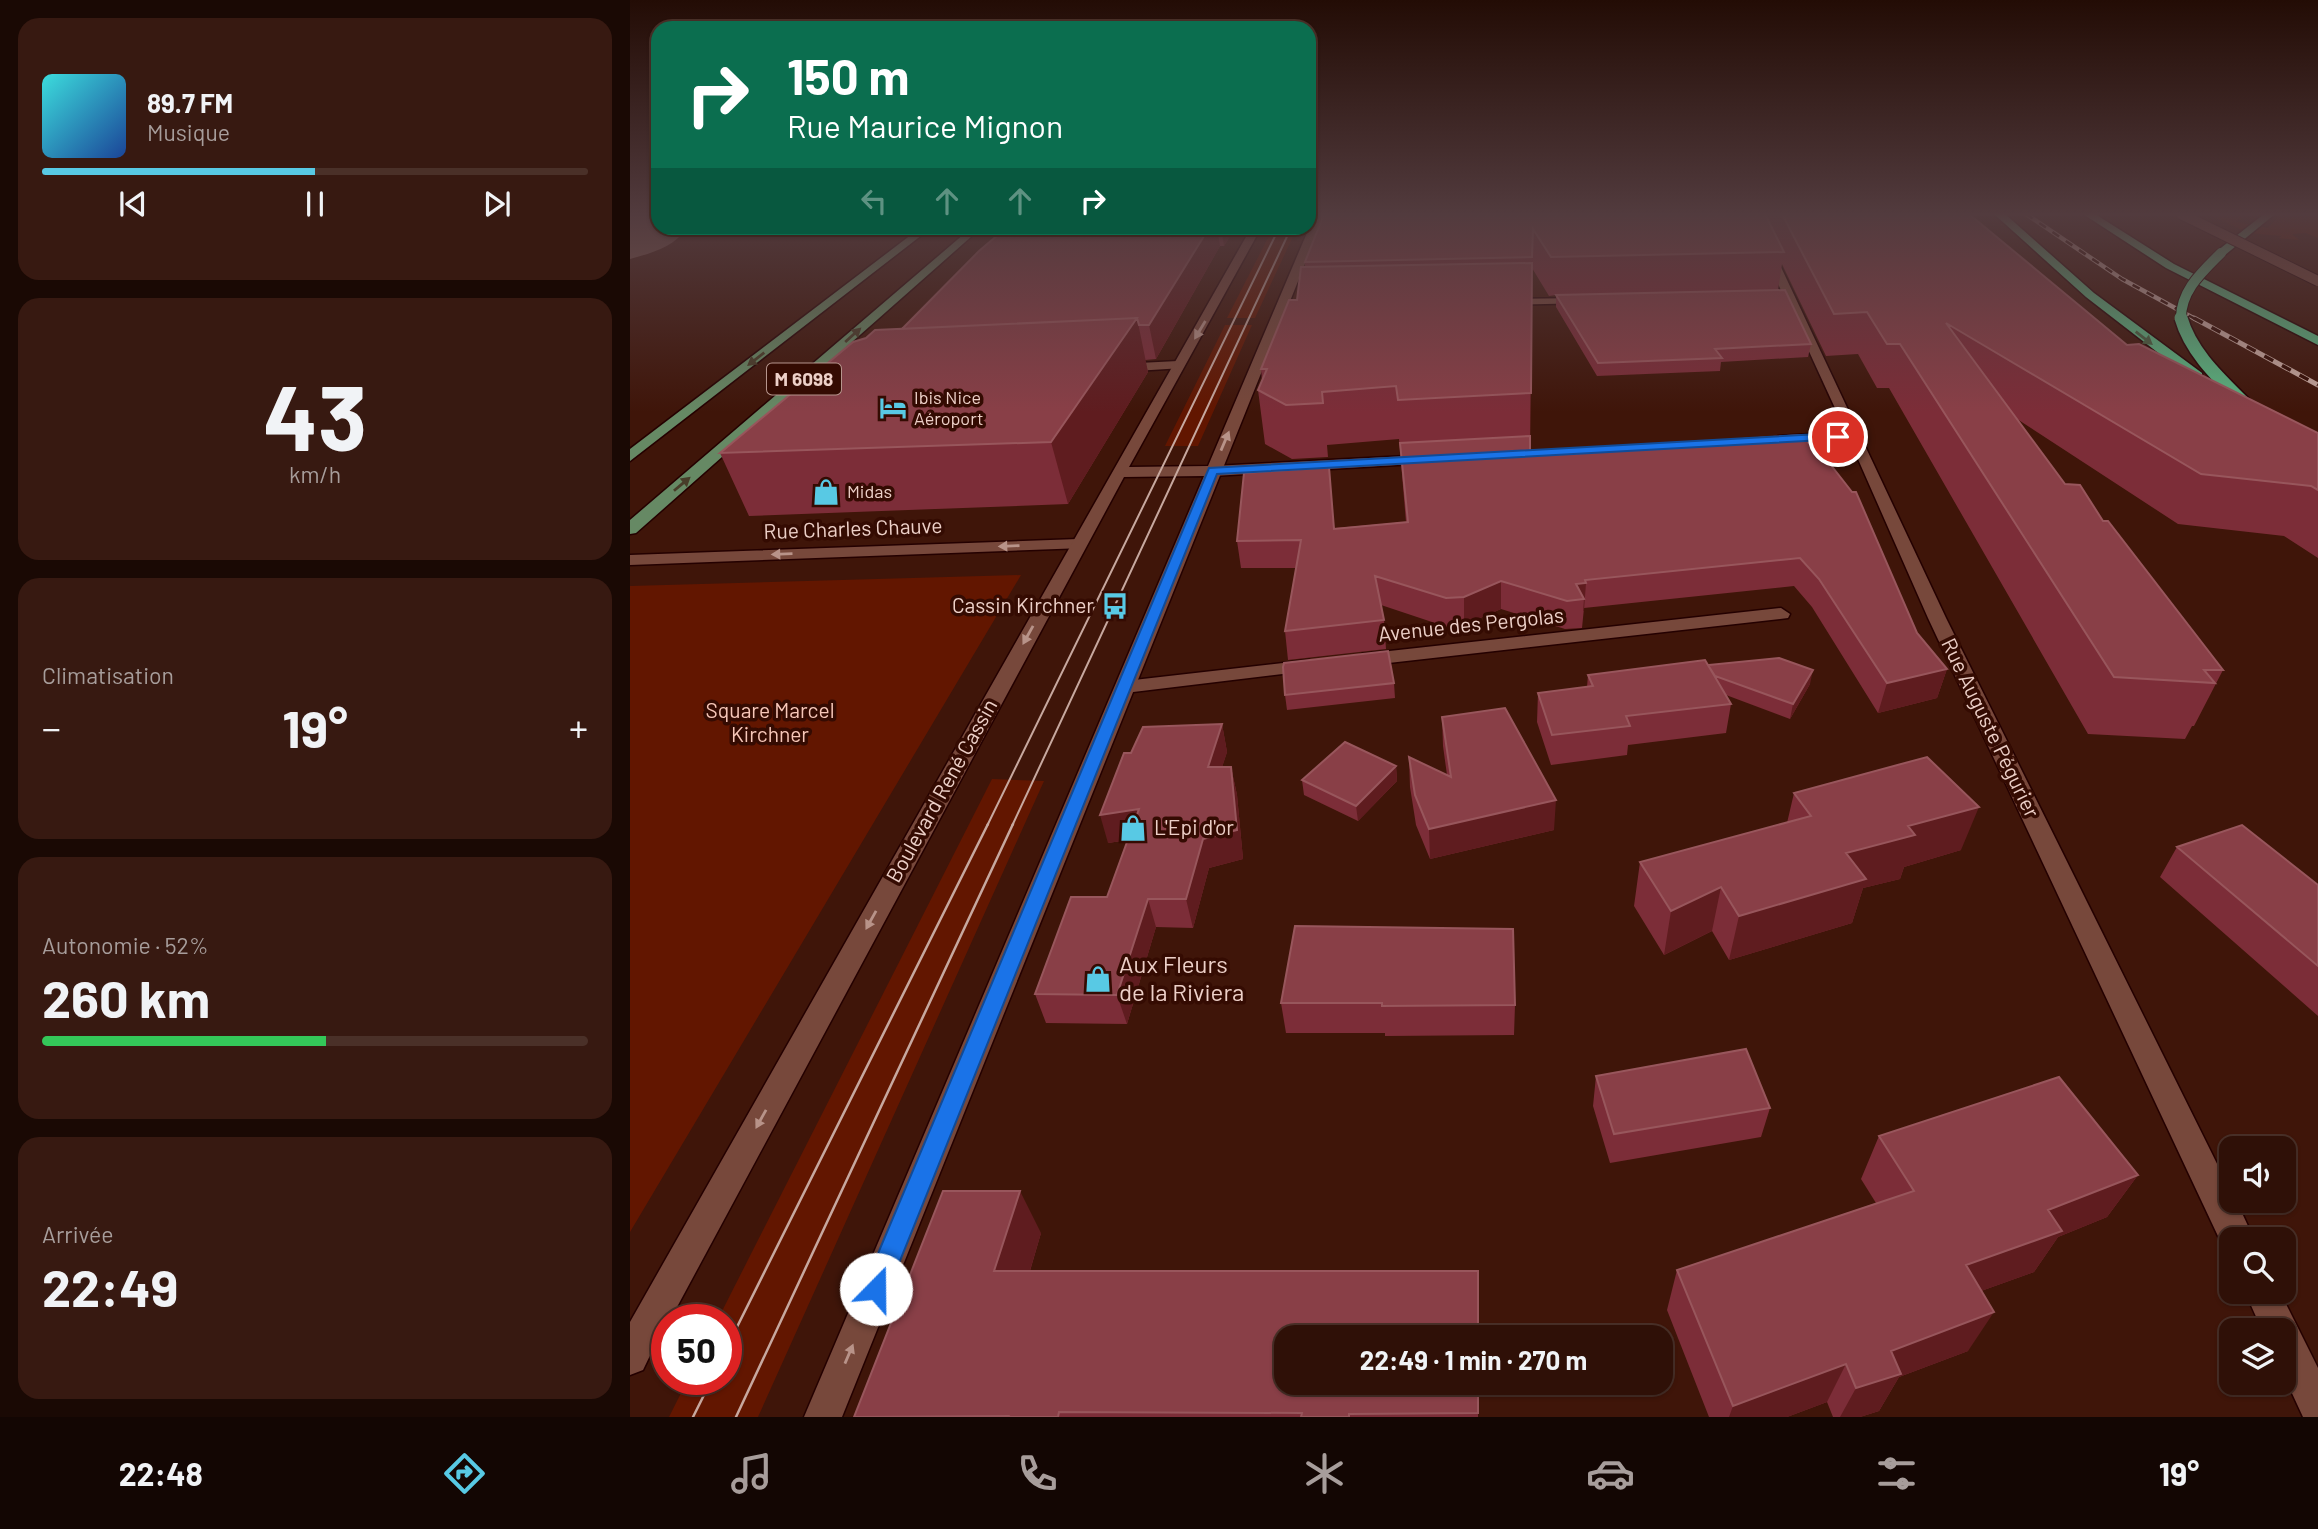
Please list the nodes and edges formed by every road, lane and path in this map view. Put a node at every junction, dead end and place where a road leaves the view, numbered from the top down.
1 (858, 280) edge
2 (917, 280) edge
3 (1227, 280) edge
4 (1298, 280) edge
5 (1777, 280) edge
6 (2073, 280) edge
7 (2197, 280) edge
8 (2199, 280) edge
9 (1601, 300) edge
10 (1493, 303) edge
11 (2318, 341) edge
12 (1178, 366) junction
13 (1101, 369) edge
14 (810, 394) edge
15 (766, 413) junction
16 (1855, 436) junction
17 (1767, 440) edge
18 (630, 456) edge
19 (1447, 458) edge
20 (1213, 471) junction
21 (1120, 472) junction
22 (630, 529) edge
23 (1077, 544) junction
24 (630, 561) edge
25 (1781, 614) dead end
26 (1125, 687) junction
27 (2230, 1227) edge
28 (630, 1357) edge
29 (2296, 1362) edge
30 (2318, 1408) edge
31 (823, 1417) edge

1 -> 18 main road, M 6098
15 -> 2 main road, M 6098
3 -> 12 main road, Boulevard René Cassin
20 -> 4 main road
5 - 16 main road, Rue Auguste Pégurier
6 -> 7 highway, bridge
8 - 11 highway
9 - 10 main road
12 - 13 main road
12 - 21 main road, Boulevard René Cassin
14 - 15 main road
22 -> 15 main road, M 6098
16 - 17 main road
16 - 27 main road, Rue Auguste Pégurier
19 - 20 main road
20 - 21 main road
20 - 26 main road
21 - 23 main road, Boulevard René Cassin
23 -> 24 main road, Rue Charles Chauve
23 -> 28 main road, Boulevard René Cassin
25 - 26 main road, Avenue des Pergolas
31 -> 26 main road
29 - 30 main road

